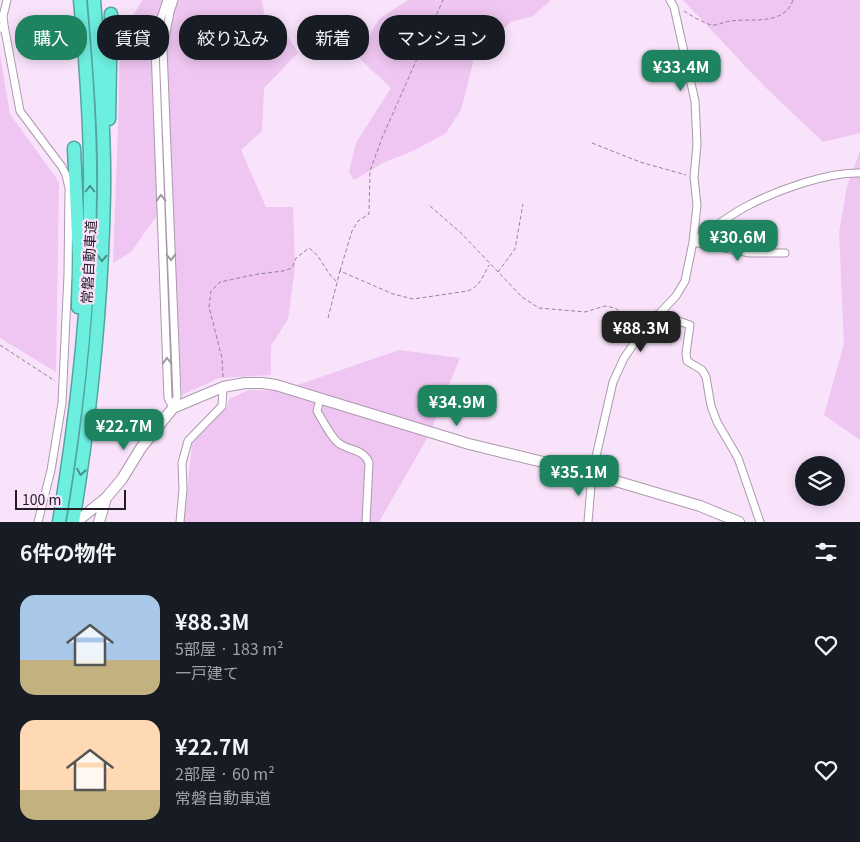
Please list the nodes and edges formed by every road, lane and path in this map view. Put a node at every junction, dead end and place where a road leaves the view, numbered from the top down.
1 (7, 0) edge
2 (80, 0) edge
3 (94, 0) edge
4 (167, 0) edge
5 (174, 0) edge
6 (443, 0) edge
7 (793, 0) edge
8 (672, 3) edge
9 (111, 14) dead end
10 (2, 27) edge
11 (592, 142) dead end
12 (74, 148) dead end
13 (860, 173) edge
14 (694, 177) junction
15 (104, 192) junction
16 (523, 204) dead end
17 (430, 206) dead end
18 (694, 242) junction
19 (785, 253) dead end
20 (490, 264) junction
21 (340, 271) junction
22 (497, 272) junction
23 (337, 282) junction
24 (658, 314) junction
25 (328, 318) dead end
26 (644, 330) junction
27 (0, 345) edge
28 (62, 385) junction
29 (224, 388) junction
30 (78, 395) junction
31 (320, 399) junction
32 (174, 408) junction
33 (592, 474) junction
34 (106, 498) junction
35 (38, 522) edge
36 (59, 522) edge
37 (74, 522) edge
38 (99, 522) edge
39 (180, 522) edge
40 (366, 522) edge
41 (588, 522) edge
42 (739, 522) edge
43 (760, 522) edge

1 - 10 street
30 -> 2 highway, 常磐自動車道
3 - 15 highway, 常磐自動車道
32 -> 4 street
5 -> 32 street
6 - 21 path
7 - 8 path
8 - 14 street
9 - 15 highway
10 - 28 street
11 - 14 path
12 - 30 highway
13 - 18 street
14 - 18 street
15 -> 37 highway, 常磐自動車道
16 - 22 path
17 - 20 path
18 - 19 street
18 - 24 street
20 - 21 path
20 - 22 path
21 - 23 path
22 - 26 path
23 - 25 path
23 - 29 path
24 - 26 street
24 - 43 street
26 - 33 street
27 - 28 path
28 - 35 street
29 - 31 street
29 - 32 street
29 - 39 street
30 - 36 highway, 常磐自動車道
31 - 33 street
31 - 40 street
32 - 34 street
33 - 41 street
33 - 42 street
34 - 37 street
34 - 38 street

